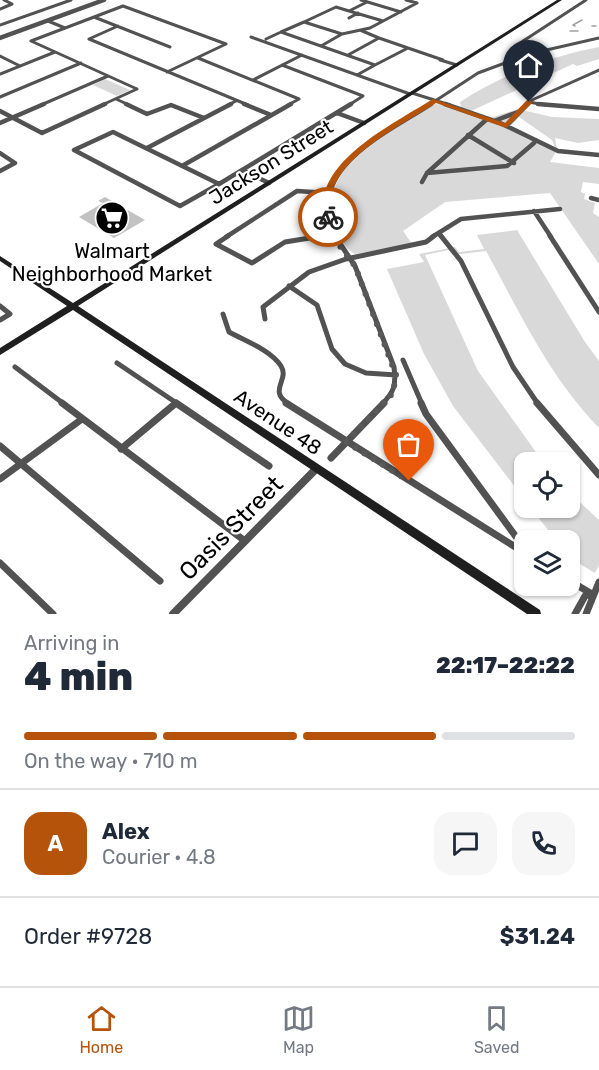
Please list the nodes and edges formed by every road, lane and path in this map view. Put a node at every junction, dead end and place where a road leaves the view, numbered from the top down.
1 (4, 0) edge
2 (60, 0) edge
3 (70, 0) edge
4 (104, 0) edge
5 (361, 0) edge
6 (406, 0) edge
7 (560, 0) edge
8 (586, 0) edge
9 (65, 2) junction
10 (367, 2) junction
11 (0, 9) edge
12 (349, 11) junction
13 (401, 12) junction
14 (358, 13) junction
15 (93, 17) junction
16 (349, 18) dead end
17 (50, 20) junction
18 (383, 21) junction
19 (304, 22) junction
20 (0, 25) edge
21 (118, 26) junction
22 (66, 27) junction
23 (360, 30) junction
24 (279, 32) junction
25 (342, 34) junction
26 (251, 37) dead end
27 (379, 38) junction
28 (599, 38) edge
29 (0, 39) edge
30 (89, 39) joint
31 (264, 40) junction
32 (31, 41) joint
33 (321, 46) junction
34 (170, 47) dead end
35 (408, 48) junction
36 (55, 52) junction
37 (529, 54) junction
38 (302, 55) junction
39 (348, 55) junction
40 (0, 56) edge
41 (198, 58) junction
42 (443, 60) joint
43 (81, 63) junction
44 (457, 64) junction
45 (282, 65) junction
46 (375, 65) junction
47 (20, 66) junction
48 (599, 70) edge
49 (167, 72) junction
50 (0, 74) edge
51 (357, 75) junction
52 (108, 76) junction
53 (253, 80) junction
54 (137, 89) joint
55 (410, 93) junction
56 (0, 97) edge
57 (426, 97) joint
58 (116, 99) junction
59 (435, 100) junction
60 (237, 101) junction
61 (529, 102) junction
62 (599, 109) edge
63 (0, 111) edge
64 (520, 111) junction
65 (336, 113) junction
66 (271, 116) junction
67 (12, 118) junction
68 (204, 118) junction
69 (487, 119) junction
70 (494, 121) junction
71 (0, 123) edge
72 (362, 124) junction
73 (506, 126) junction
74 (468, 135) junction
75 (534, 143) junction
76 (147, 148) junction
77 (0, 153) edge
78 (599, 155) edge
79 (514, 163) junction
80 (182, 166) junction
81 (243, 169) junction
82 (0, 171) edge
83 (427, 173) junction
84 (270, 182) junction
85 (422, 182) dead end
86 (219, 184) junction
87 (328, 193) junction
88 (591, 198) dead end
89 (599, 200) edge
90 (560, 209) dead end
91 (534, 211) junction
92 (333, 234) junction
93 (439, 234) junction
94 (216, 244) joint
95 (0, 258) edge
96 (351, 258) junction
97 (289, 286) junction
98 (0, 306) edge
99 (72, 307) junction
100 (599, 312) edge
101 (223, 314) dead end
102 (265, 319) dead end
103 (0, 320) edge
104 (0, 352) edge
105 (403, 360) dead end
106 (117, 363) dead end
107 (15, 367) dead end
108 (396, 375) junction
109 (176, 403) junction
110 (82, 419) junction
111 (346, 442) junction
112 (0, 446) edge
113 (121, 448) junction
114 (331, 458) dead end
115 (21, 464) junction
116 (269, 466) dead end
117 (316, 469) junction
118 (599, 475) edge
119 (0, 479) edge
120 (514, 536) edge
121 (245, 541) junction
122 (514, 544) edge
123 (0, 563) edge
124 (160, 581) dead end
125 (580, 583) edge
126 (596, 589) edge
127 (52, 614) edge
128 (173, 614) edge
129 (536, 614) edge
130 (575, 614) edge
131 (586, 614) edge

1 - 11 street
2 - 9 street
3 - 9 street
4 - 17 street
5 - 10 street
6 - 13 street
7 - 44 main road, Jackson Street
8 - 37 street
9 - 20 street
10 - 12 street
10 - 13 street
12 - 14 street
12 - 19 street
13 - 18 street
14 - 16 street
14 - 18 street
15 - 21 street
15 - 22 street
15 - 41 street
17 - 22 street
17 - 29 street
18 - 23 street
19 - 24 street
19 - 25 street
21 - 30 street
21 - 34 street
22 - 32 street
23 - 25 street
23 - 27 street
24 - 31 street
24 - 33 street
25 - 33 street
26 - 31 street
27 - 35 street
27 - 39 street
28 - 37 street
30 - 49 street
31 - 38 street
32 - 36 street
33 - 39 street
35 - 42 street
35 - 46 street
36 - 43 street
36 - 47 street
37 - 59 street
38 - 45 street
38 - 51 street
39 - 46 street
40 - 47 street
41 - 49 street
41 - 53 street
42 - 44 street
43 - 52 street
43 - 56 street
44 - 55 main road, Jackson Street
45 - 53 street
45 - 65 street
46 - 51 street
47 - 50 street
48 - 61 street
49 - 60 street
51 - 55 street
52 - 54 street
52 - 67 street
53 - 66 street
54 - 58 street
55 - 57 street
55 - 72 main road, Jackson Street
57 - 59 street
58 - 67 street
58 - 68 street
59 - 69 street
59 - 87 street
60 - 66 street
60 - 68 street
61 - 62 street
61 - 64 street
63 - 67 street
64 - 70 street
64 - 73 street
65 - 72 street
65 - 81 street
66 - 80 street
67 - 71 street
68 - 76 street
69 - 70 street
69 - 74 street
70 - 73 street
72 - 84 main road, Jackson Street
73 - 75 street
74 - 79 street
74 - 83 street
75 - 78 street
75 - 79 street
76 - 80 street
76 - 86 street
77 - 82 street
79 - 83 street
80 - 86 street
81 - 84 street
81 - 86 street
83 - 85 street
84 - 99 main road, Jackson Street
87 - 92 street
87 - 94 street
88 - 89 street
90 - 91 street
91 - 93 street
91 - 100 street
92 - 94 street
92 - 96 street
93 - 96 street
93 - 118 street
95 - 99 main road, Avenue 48
96 - 97 street
96 - 108 street
97 - 102 street
97 - 108 street
98 - 103 street
99 - 104 main road, Jackson Street
99 - 117 main road, Avenue 48
101 - 111 street
105 - 120 street
106 - 109 street
107 - 110 street
108 - 111 street
109 - 113 street
109 - 116 street
110 - 113 street
110 - 115 street
111 - 114 street
111 - 122 street
112 - 115 street
113 - 121 street
115 - 119 street
115 - 124 street
117 - 121 street, Oasis Street
117 - 129 main road, Avenue 48
121 - 128 street, Oasis Street
123 - 127 street
125 - 126 street
126 - 130 street
126 - 131 street

